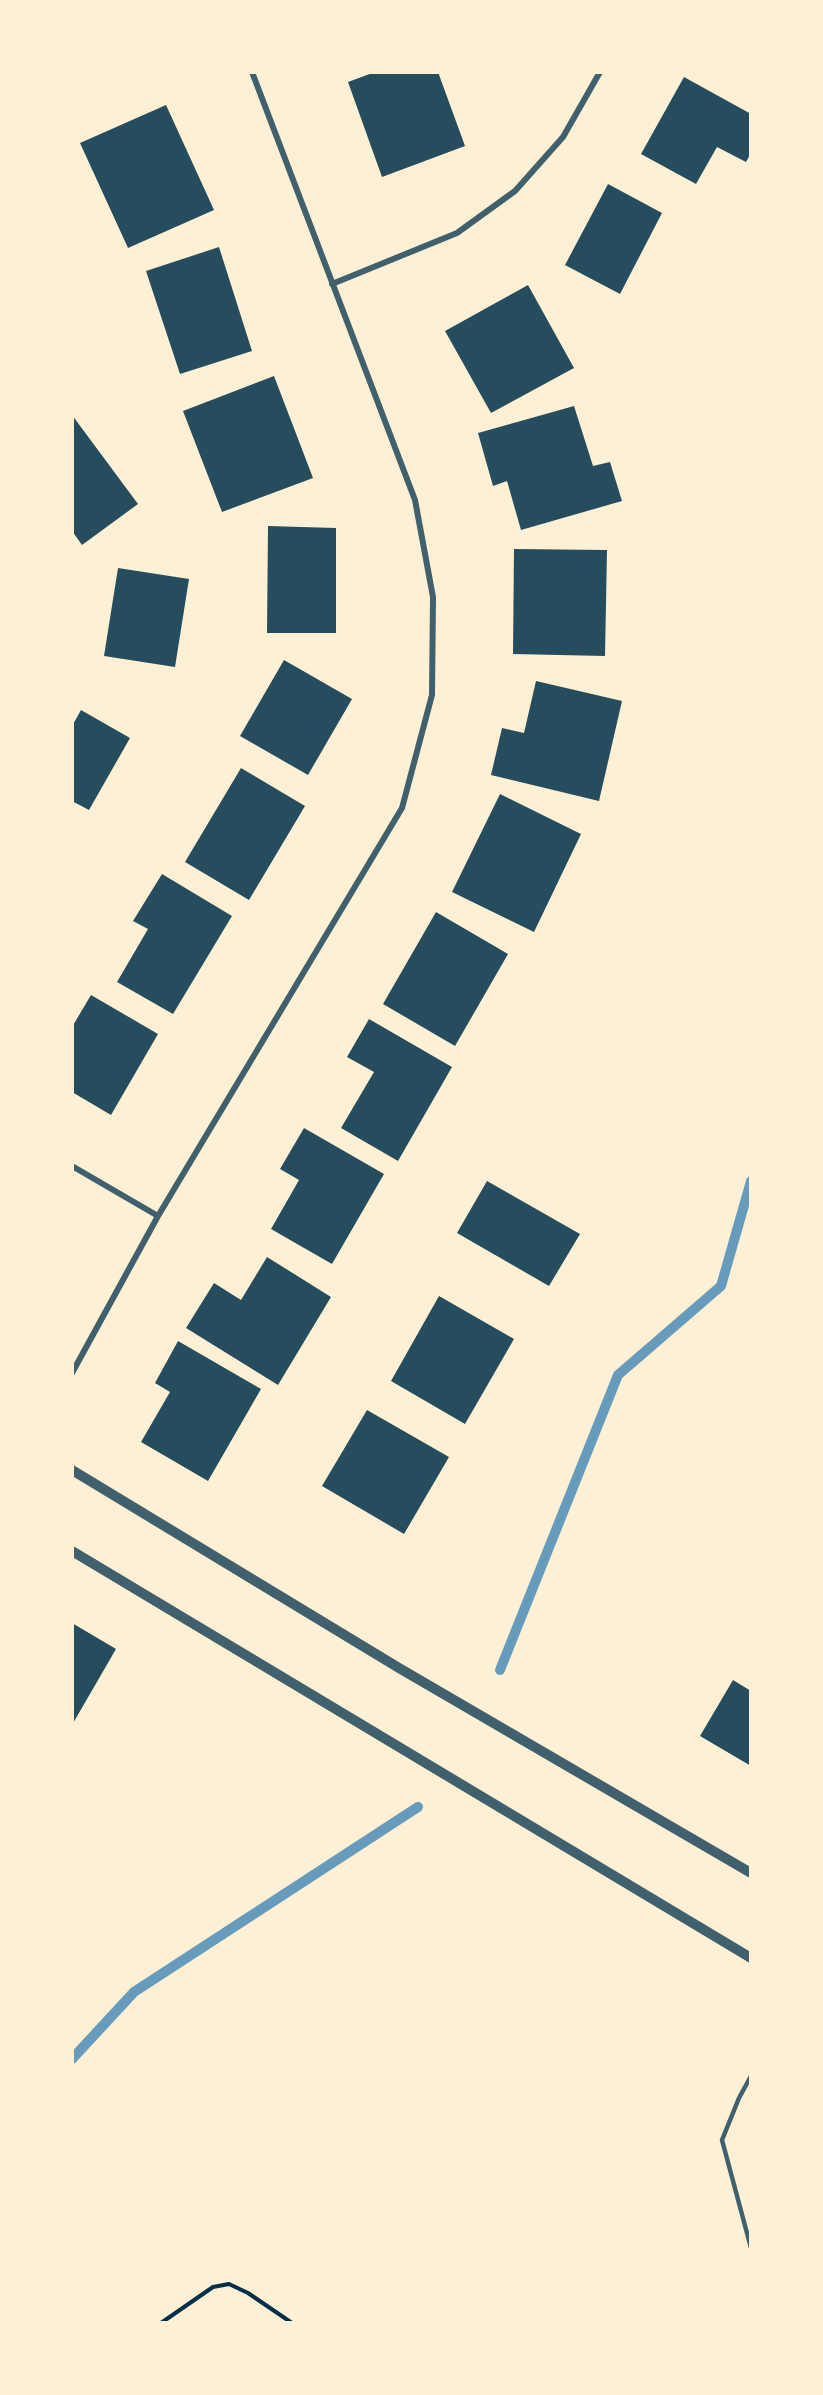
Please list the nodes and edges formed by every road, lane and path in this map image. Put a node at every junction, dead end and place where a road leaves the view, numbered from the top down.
1 (252, 72) edge
2 (600, 72) edge
3 (332, 284) junction
4 (72, 1166) edge
5 (158, 1216) junction
6 (72, 1372) edge
7 (72, 1470) edge
8 (72, 1551) edge
9 (751, 1873) edge
10 (751, 1958) edge
11 (751, 2076) edge
12 (751, 2248) edge
13 (161, 2323) edge
14 (292, 2323) edge

1 - 3 street
2 - 3 street
3 - 5 street
4 - 5 street
5 - 6 street
7 - 9 street
8 - 10 street
11 - 12 lane
13 - 14 path

